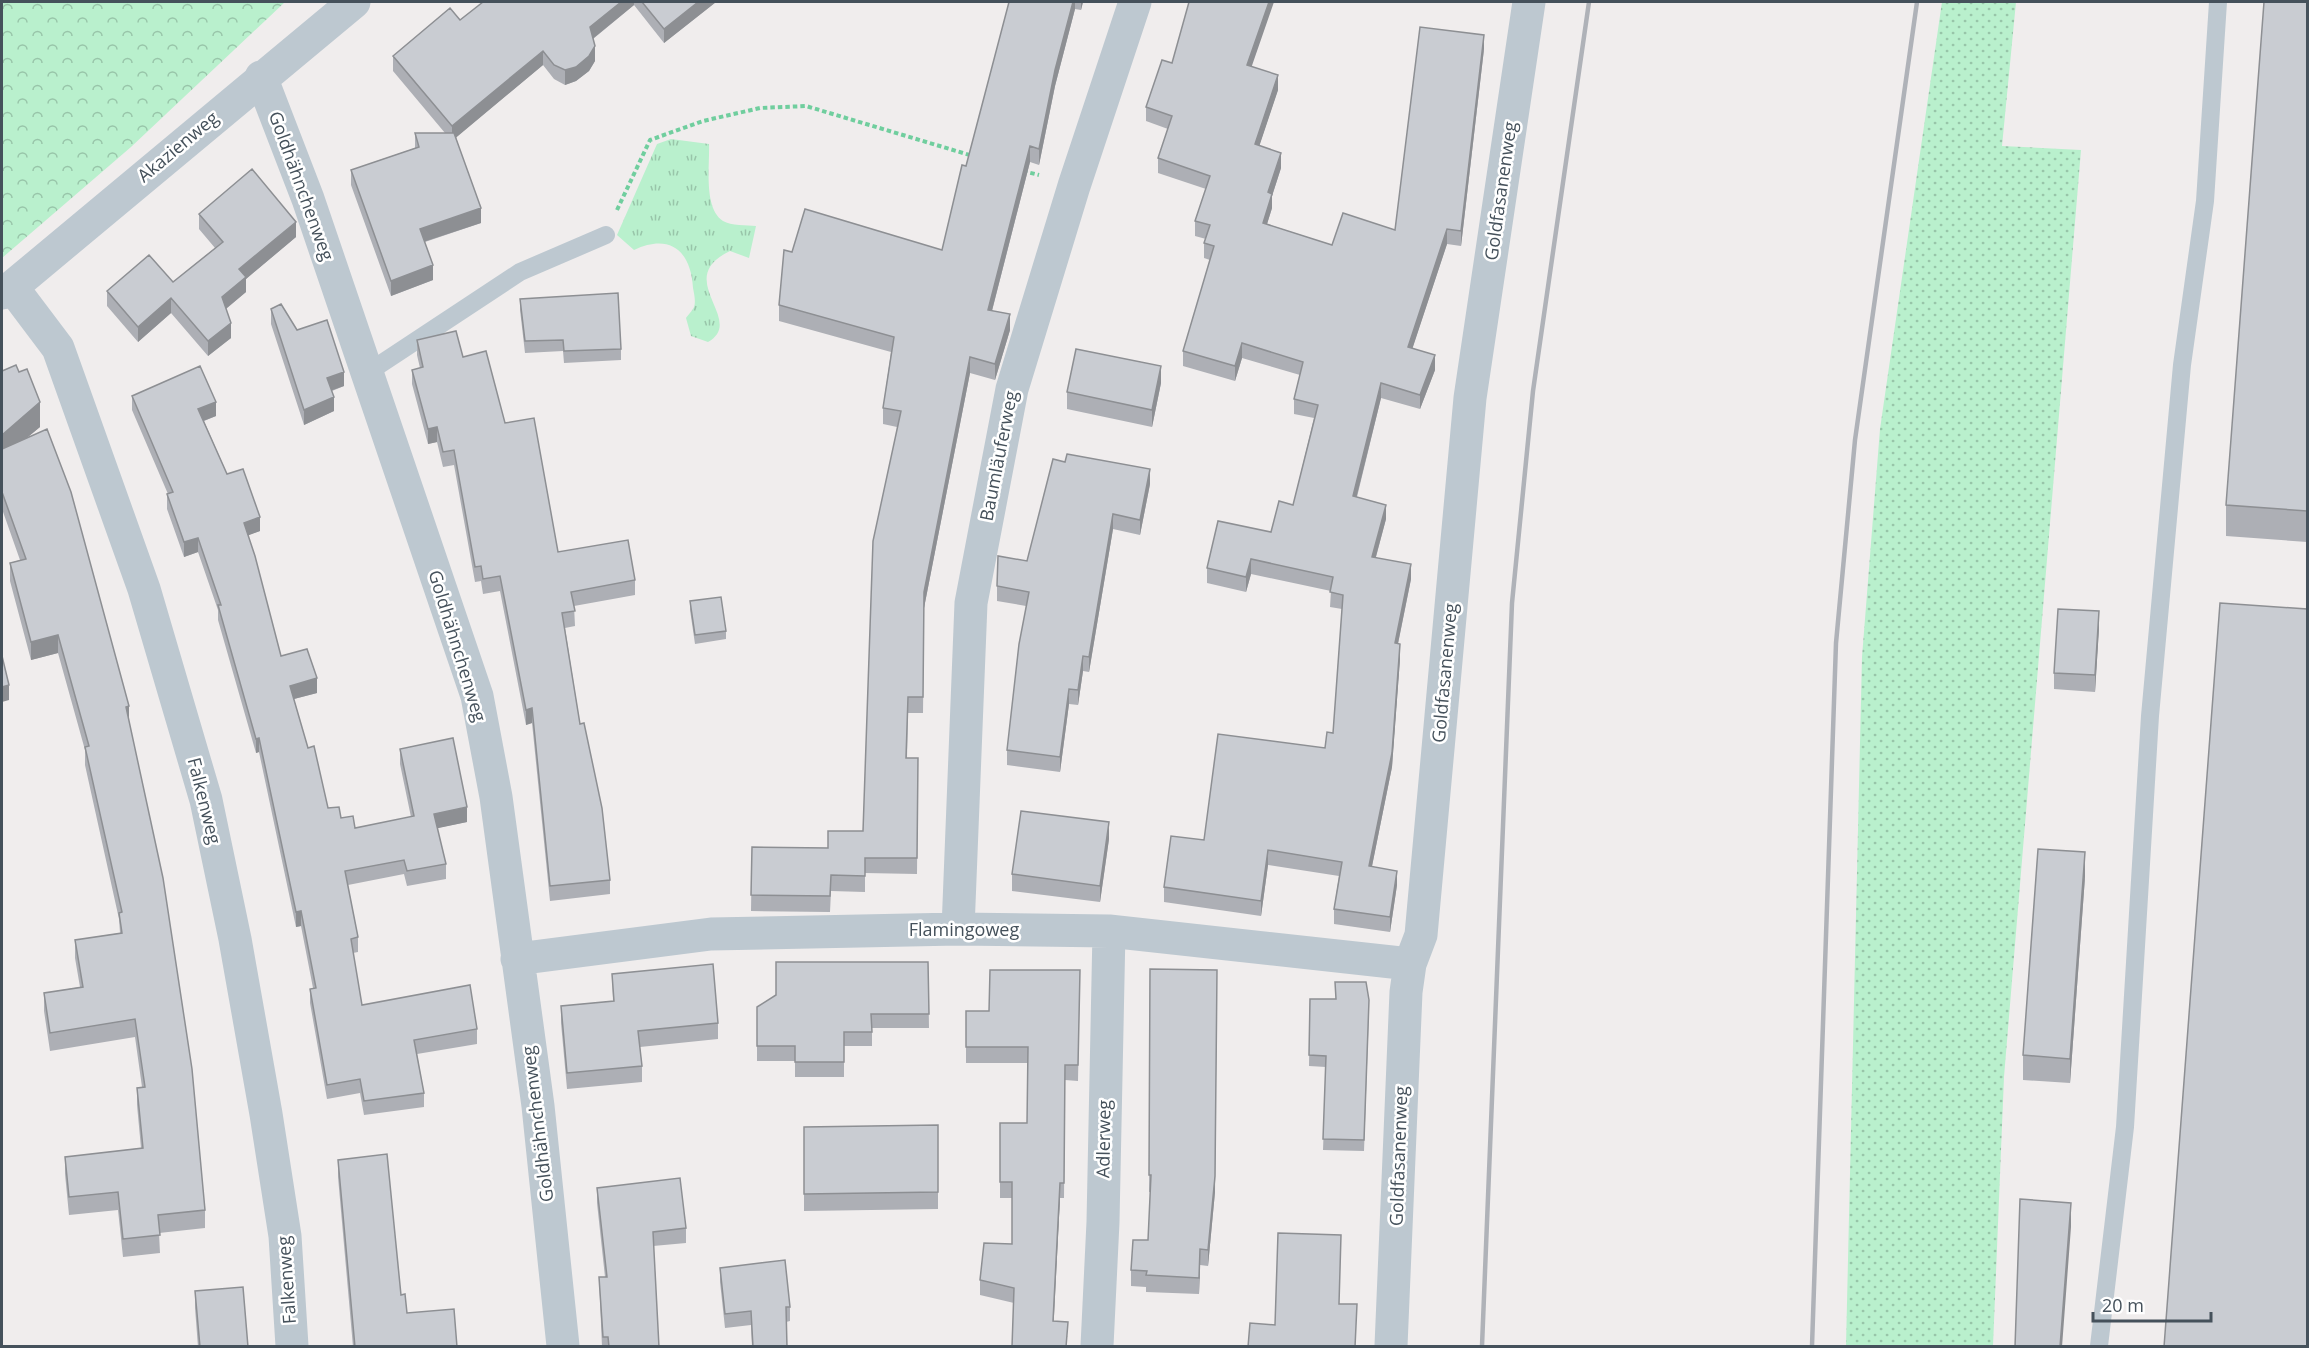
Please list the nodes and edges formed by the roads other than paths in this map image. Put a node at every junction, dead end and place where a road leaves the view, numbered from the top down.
1 (354, 2) edge
2 (1135, 2) edge
3 (1528, 2) edge
4 (2218, 2) edge
5 (261, 77) junction
6 (606, 235) road end
7 (7, 290) edge
8 (367, 373) junction
9 (958, 929) junction
10 (1109, 931) junction
11 (518, 959) junction
12 (1410, 964) junction
13 (292, 1347) edge
14 (563, 1347) edge
15 (1097, 1347) edge
16 (1391, 1347) edge
17 (2100, 1347) edge

1 - 5 street, Akazienweg
2 - 9 street, Baumläuferweg
3 - 12 street, Goldfasanenweg
4 - 17 lane
5 - 7 street, Akazienweg
5 - 8 street, Goldhähnchenweg
6 - 8 lane
7 - 13 street, Falkenweg
8 - 11 street, Goldhähnchenweg
9 - 10 street, Flamingoweg
9 - 11 street, Flamingoweg
10 - 12 street, Flamingoweg
10 - 15 street, Adlerweg
11 - 14 street, Goldhähnchenweg
12 - 16 street, Goldfasanenweg

